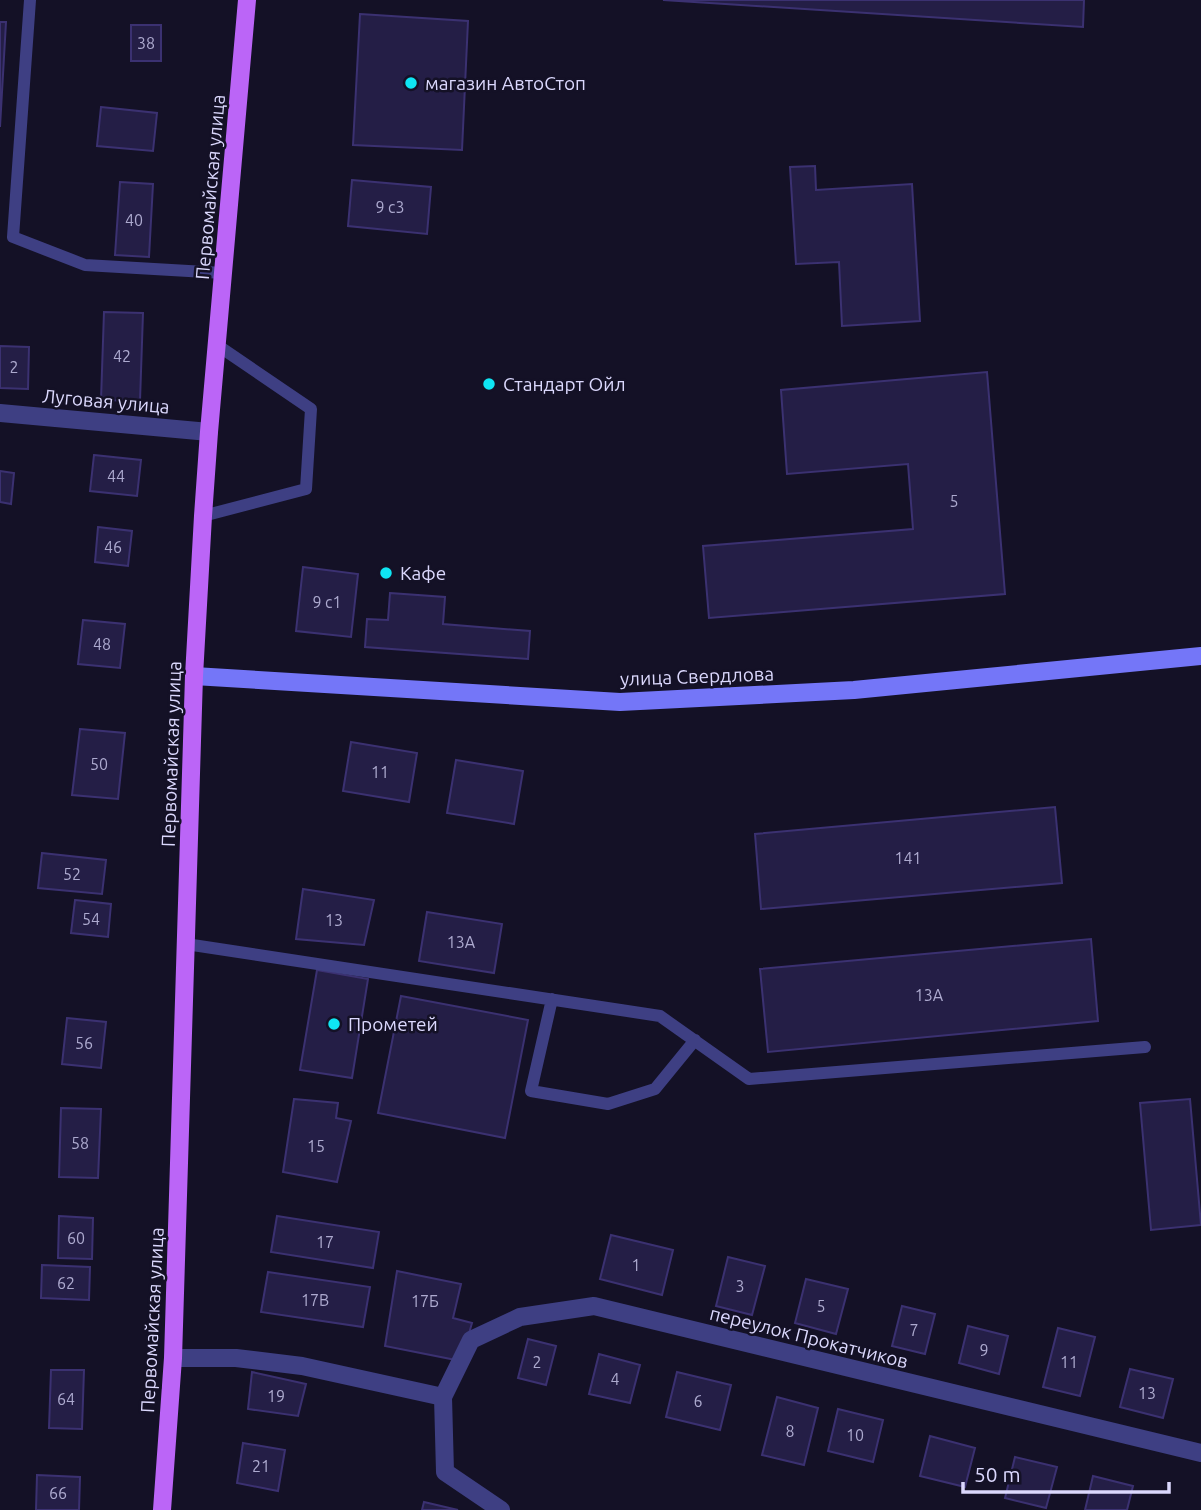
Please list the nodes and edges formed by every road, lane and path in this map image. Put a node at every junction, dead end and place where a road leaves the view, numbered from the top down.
1 (30, 0) edge
2 (247, 0) edge
3 (223, 273) junction
4 (216, 345) junction
5 (0, 413) edge
6 (209, 432) junction
7 (203, 516) junction
8 (1201, 656) edge
9 (194, 676) junction
10 (186, 944) junction
11 (552, 999) junction
12 (695, 1040) junction
13 (1146, 1047) dead end
14 (173, 1357) junction
15 (443, 1397) junction
16 (1201, 1453) edge
17 (162, 1510) edge
18 (501, 1510) edge

1 - 3 lane
2 - 3 main road, Первомайская улица
3 - 4 main road, Первомайская улица
4 - 6 main road, Первомайская улица
4 - 7 lane
5 - 6 street, Луговая улица
6 - 7 main road, Первомайская улица
7 - 9 main road, Первомайская улица
8 - 9 main road, улица Свердлова
9 - 10 main road, Первомайская улица
10 - 11 lane
10 - 14 main road, Первомайская улица
11 - 12 lane
11 - 12 lane
12 - 13 lane
14 - 15 street
14 - 17 main road, Первомайская улица
15 - 16 street, переулок Прокатчиков
15 - 18 street

